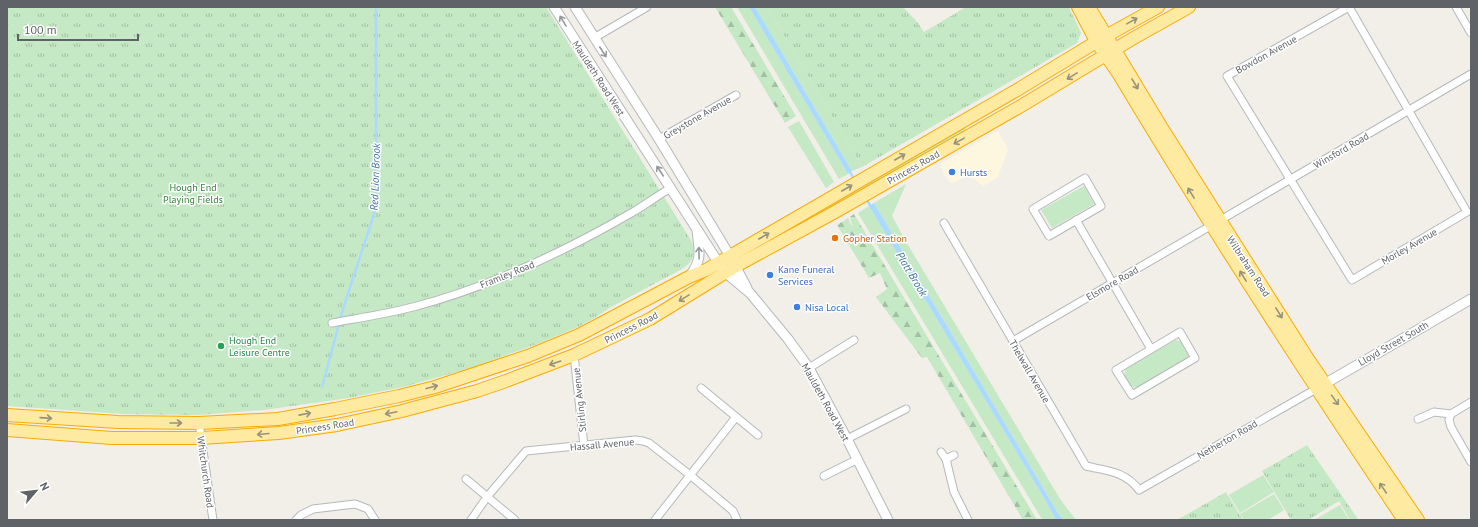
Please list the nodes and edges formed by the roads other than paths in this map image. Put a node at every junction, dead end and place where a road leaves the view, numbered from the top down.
1 (554, 7) edge
2 (574, 7) edge
3 (647, 7) edge
4 (1078, 7) edge
5 (1089, 7) edge
6 (1158, 7) edge
7 (1189, 7) edge
8 (1349, 7) edge
9 (1456, 7) edge
10 (1471, 33) edge
11 (594, 38) junction
12 (1101, 38) junction
13 (1110, 53) junction
14 (1471, 74) edge
15 (736, 95) dead end
16 (1409, 111) junction
17 (659, 139) junction
18 (645, 148) junction
19 (1290, 180) junction
20 (669, 189) dead end
21 (1076, 220) junction
22 (944, 223) dead end
23 (1216, 223) junction
24 (696, 227) junction
25 (718, 262) junction
26 (731, 265) junction
27 (689, 277) junction
28 (1113, 283) junction
29 (1471, 299) edge
30 (332, 323) dead end
31 (854, 340) dead end
32 (1013, 341) junction
33 (1151, 349) junction
34 (574, 355) junction
35 (809, 368) junction
36 (1320, 386) junction
37 (701, 388) dead end
38 (1471, 402) edge
39 (906, 409) dead end
40 (1451, 414) junction
41 (7, 415) edge
42 (736, 417) junction
43 (1418, 419) dead end
44 (199, 423) junction
45 (7, 430) edge
46 (758, 435) dead end
47 (201, 438) junction
48 (847, 439) junction
49 (584, 446) junction
50 (941, 452) dead end
51 (954, 454) dead end
52 (858, 459) junction
53 (946, 459) junction
54 (1471, 462) edge
55 (690, 475) junction
56 (824, 476) dead end
57 (466, 479) dead end
58 (1139, 490) joint
59 (487, 497) junction
60 (213, 520) edge
61 (296, 520) edge
62 (375, 520) edge
63 (471, 520) edge
64 (515, 520) edge
65 (655, 520) edge
66 (737, 520) edge
67 (888, 520) edge
68 (968, 520) edge
69 (1404, 520) edge
70 (1418, 520) edge

18 -> 1 street, Mauldeth Road West
2 - 11 street, Mauldeth Road West
3 - 11 street
4 - 12 highway
5 - 12 highway, Wilbraham Road
12 -> 6 highway, Princess Road
7 - 13 highway, Princess Road
8 - 16 street, Bowdon Avenue
8 - 19 street, Bowdon Avenue
9 - 10 street
11 -> 17 street, Mauldeth Road West
12 - 13 highway, Wilbraham Road
26 -> 12 highway, Princess Road
13 - 23 highway, Wilbraham Road
13 -> 26 highway, Princess Road
14 - 16 street, Winsford Road
15 - 17 street, Greystone Avenue
16 - 19 street, Winsford Road
16 - 19 street, Morley Avenue
17 - 18 street
17 - 26 street, Mauldeth Road West
24 -> 18 street, Mauldeth Road West
19 - 23 street, Winsford Road
20 - 30 street, Framley Road
21 - 21 street
21 - 28 street
22 - 32 street, Thelwall Avenue
23 - 28 street, Elsmore Road
23 - 36 highway, Wilbraham Road
24 - 25 street, Mauldeth Road West
27 -> 24 street, Mauldeth Road West
25 - 26 highway, Princess Road
25 - 27 highway, Princess Road
26 -> 34 highway, Princess Road
26 - 35 street, Mauldeth Road West
44 -> 27 highway, Princess Road
28 - 32 street, Elsmore Road
28 - 33 street
29 - 36 street, Lloyd Street South
31 - 35 street
32 - 58 street, Thelwall Avenue
33 - 33 street
34 -> 47 highway, Princess Road
34 - 49 street, Stirling Avenue
35 - 48 street, Mauldeth Road West
36 - 58 street, Netherton Road
69 -> 36 highway, Wilbraham Road
36 -> 70 highway, Wilbraham Road
37 - 42 street
38 - 40 street
39 - 48 street
40 - 43 street
40 - 54 street
41 -> 44 highway, Princess Road
42 - 46 street
42 - 55 street
44 - 47 street, Whitchurch Road
45 - 47 highway, Princess Road
47 - 60 street, Whitchurch Road
48 - 52 street, Mauldeth Road West
49 - 55 street, Hassall Avenue
49 - 59 street, Hassall Avenue
50 - 53 street
51 - 53 street
52 - 56 street
52 - 67 street, Mauldeth Road West
53 - 68 street
55 - 65 street
55 - 66 street, Hassall Avenue
57 - 59 street
59 - 63 street, Hassall Avenue
59 - 64 street
61 - 62 street

